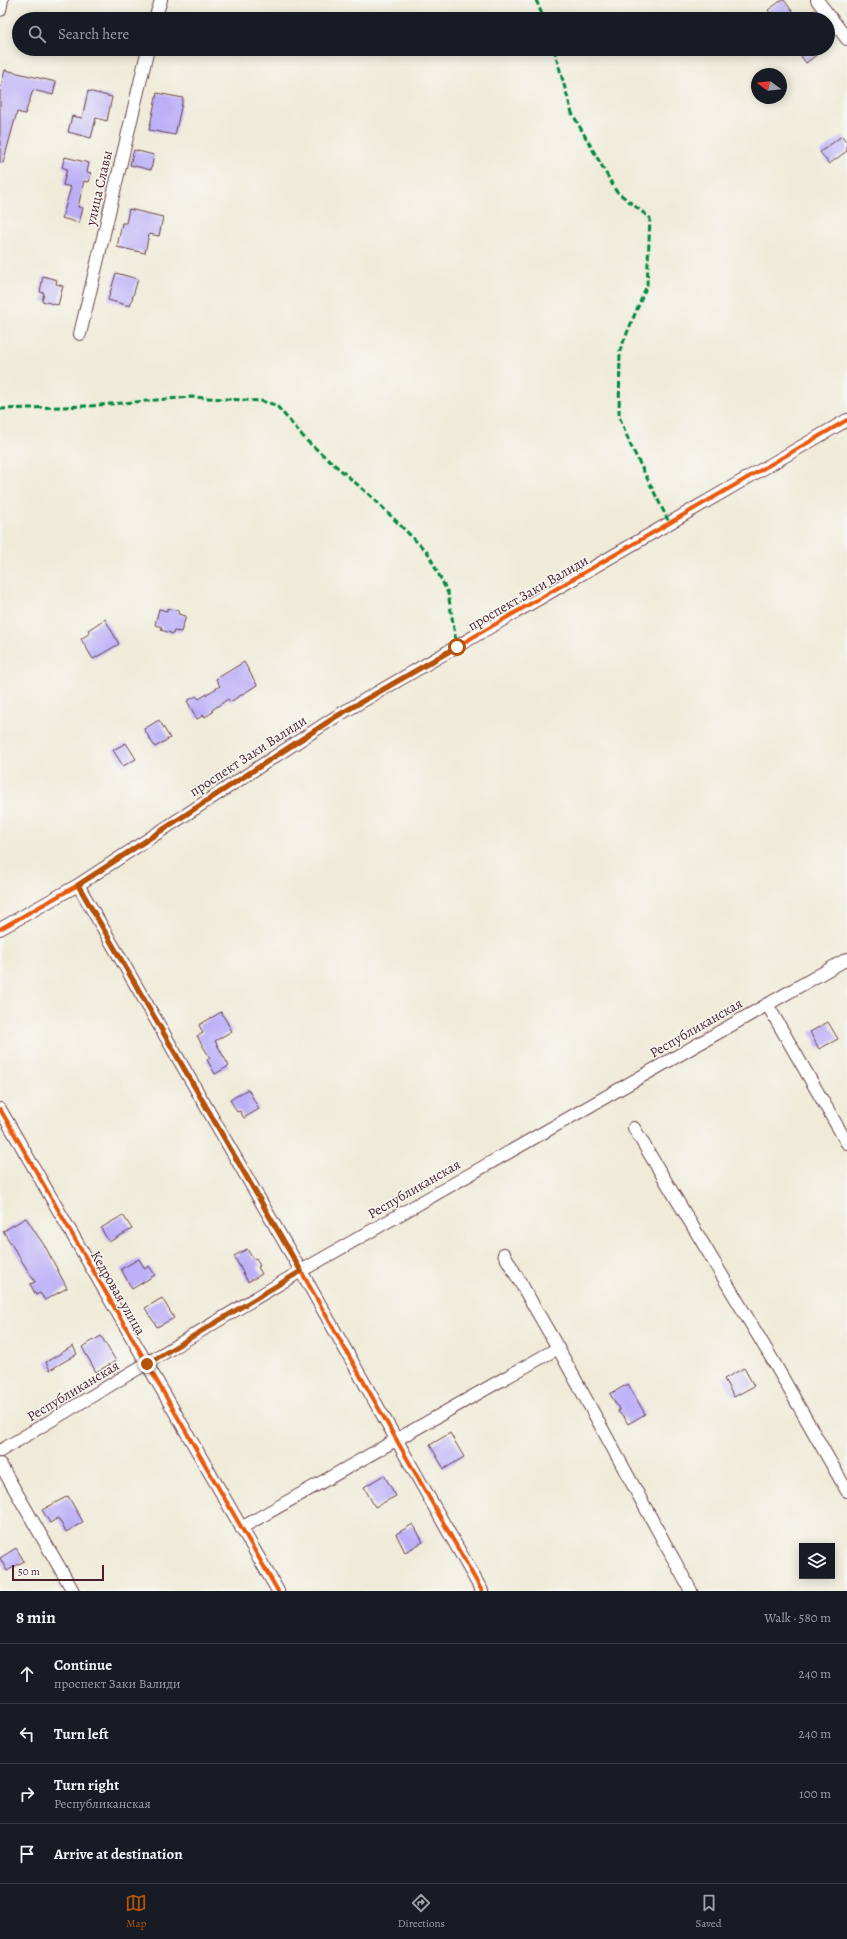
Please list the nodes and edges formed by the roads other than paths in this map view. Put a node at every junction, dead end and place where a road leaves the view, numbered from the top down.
1 (2, 0) edge
2 (161, 0) edge
3 (817, 0) edge
4 (0, 10) edge
5 (157, 12) edge
6 (826, 12) edge
7 (835, 23) edge
8 (847, 39) edge
9 (146, 56) edge
10 (80, 334) dead end
11 (847, 420) edge
12 (78, 885) junction
13 (0, 929) edge
14 (847, 959) edge
15 (767, 1004) junction
16 (0, 1109) edge
17 (634, 1128) dead end
18 (847, 1143) edge
19 (504, 1254) dead end
20 (301, 1271) junction
21 (558, 1348) junction
22 (147, 1364) junction
23 (396, 1440) junction
24 (0, 1451) edge
25 (0, 1464) edge
26 (847, 1491) edge
27 (242, 1528) junction
28 (73, 1591) edge
29 (278, 1591) edge
30 (482, 1591) edge
31 (691, 1591) edge

1 - 4 street
2 - 5 street
3 - 6 street
7 - 8 street
9 - 10 street, улица Славы
11 - 12 street, проспект Заки Валиди
12 - 13 street, проспект Заки Валиди
12 - 20 street
14 - 15 street, Республиканская
15 - 18 street
15 - 20 street, Республиканская
16 - 22 street, Кедровая улица
17 - 26 street
19 - 21 street
20 - 22 street, Республиканская
20 - 23 street
21 - 23 street
21 - 31 street
22 - 24 street, Республиканская
22 - 27 street, Кедровая улица
23 - 27 street
23 - 30 street
25 - 28 street
27 - 29 street, Кедровая улица

